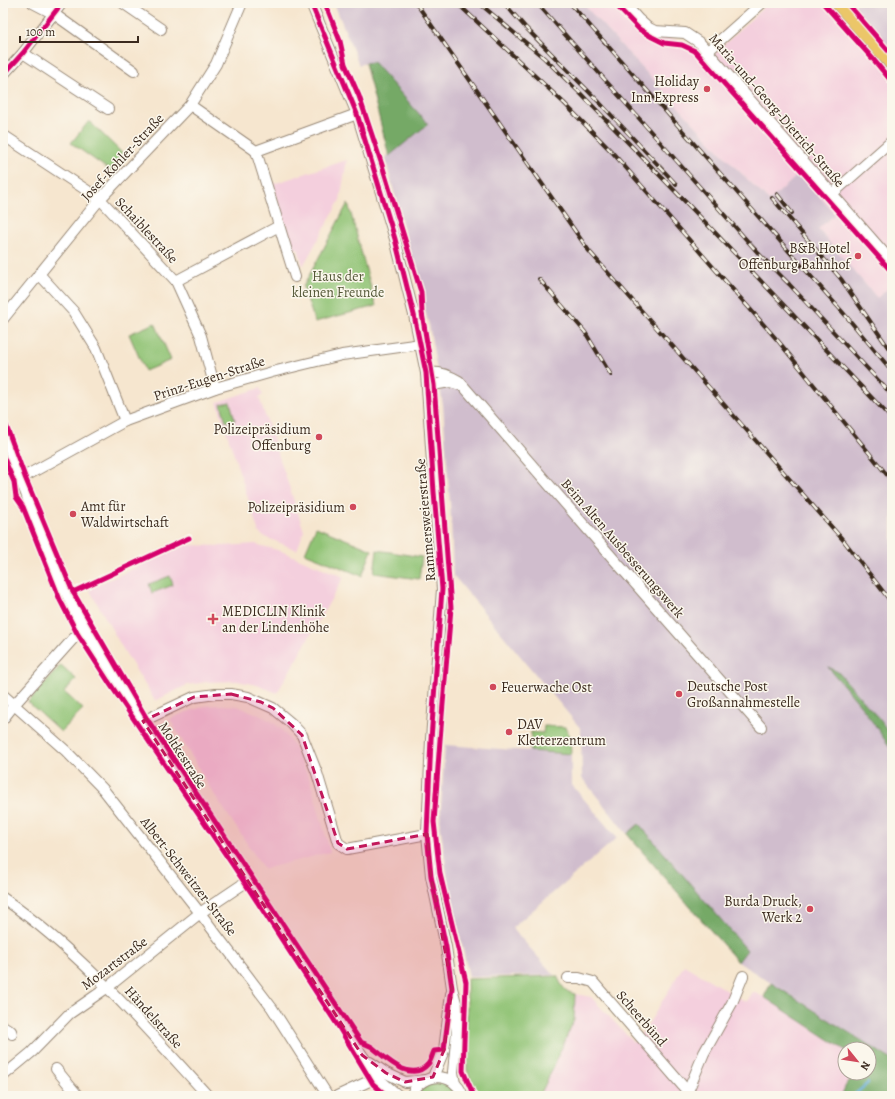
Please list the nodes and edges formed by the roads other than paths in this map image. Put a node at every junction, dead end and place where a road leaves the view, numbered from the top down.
1 (33, 3) edge
2 (62, 3) edge
3 (123, 3) edge
4 (242, 3) edge
5 (311, 3) edge
6 (624, 3) edge
7 (762, 3) edge
8 (837, 3) edge
9 (54, 14) junction
10 (161, 29) dead end
11 (708, 51) junction
12 (23, 53) junction
13 (890, 58) edge
14 (134, 71) dead end
15 (3, 75) edge
16 (190, 106) junction
17 (108, 109) dead end
18 (357, 114) junction
19 (3, 135) edge
20 (892, 141) edge
21 (256, 151) junction
22 (832, 194) junction
23 (100, 200) junction
24 (279, 226) junction
25 (892, 262) edge
26 (39, 274) junction
27 (295, 277) dead end
28 (176, 281) junction
29 (3, 319) edge
30 (421, 344) junction
31 (426, 373) junction
32 (426, 386) junction
33 (464, 386) junction
34 (215, 388) junction
35 (124, 421) junction
36 (3, 431) edge
37 (6, 447) edge
38 (20, 480) junction
39 (84, 628) junction
40 (3, 695) edge
41 (14, 705) junction
42 (3, 719) edge
43 (144, 721) junction
44 (761, 727) dead end
45 (427, 834) junction
46 (248, 880) junction
47 (3, 898) edge
48 (200, 913) junction
49 (742, 976) dead end
50 (568, 978) dead end
51 (108, 987) junction
52 (452, 988) junction
53 (3, 1026) edge
54 (12, 1034) dead end
55 (362, 1055) junction
56 (56, 1068) dead end
57 (3, 1076) edge
58 (378, 1077) junction
59 (429, 1079) junction
60 (455, 1084) junction
61 (687, 1094) edge
62 (78, 1096) edge
63 (208, 1096) edge
64 (328, 1096) edge
65 (337, 1096) edge
66 (399, 1096) edge
67 (411, 1096) edge
68 (463, 1096) edge

1 - 9 street
2 - 9 street
3 - 10 street
4 - 16 street, Josef-Kohler-Straße
5 - 18 street, Rammersweierstraße
6 - 11 street, Maria-und-Georg-Dietrich-Straße
7 - 11 street
8 - 13 main road
9 - 12 street
9 - 14 street
11 - 22 street, Maria-und-Georg-Dietrich-Straße
12 - 15 street
12 - 17 street
16 - 21 street
16 - 23 street, Josef-Kohler-Straße
18 - 21 street
18 - 30 street, Rammersweierstraße
19 - 23 street, Schaiblestraße
20 - 22 street
21 - 24 street
22 - 25 street, Maria-und-Georg-Dietrich-Straße
23 - 26 street, Josef-Kohler-Straße
23 - 28 street, Schaiblestraße
24 - 27 street
24 - 28 street
26 - 29 street, Josef-Kohler-Straße
26 - 35 street
28 - 34 street, Schaiblestraße
30 - 31 street, Rammersweierstraße
30 - 34 street, Prinz-Eugen-Straße
31 - 32 street, Rammersweierstraße
31 - 33 street, Beim Alten Ausbesserungswerk
32 - 33 street
32 - 45 street, Rammersweierstraße
33 - 44 street, Beim Alten Ausbesserungswerk
34 - 35 street, Prinz-Eugen-Straße
35 - 38 street, Prinz-Eugen-Straße
36 - 37 street, Moltkestraße
37 - 38 street, Moltkestraße
38 - 39 street, Moltkestraße
39 - 41 street
39 - 43 street, Moltkestraße
40 - 41 street, Albert-Schweitzer-Straße
41 - 42 street
41 - 48 street, Albert-Schweitzer-Straße
43 - 45 street
43 - 46 street, Moltkestraße
45 - 52 street, Rammersweierstraße
46 - 48 street, Mozartstraße
46 - 55 street, Moltkestraße
47 - 51 street, Händelstraße
48 - 51 street, Mozartstraße
48 - 64 street, Albert-Schweitzer-Straße
49 - 61 street, Scheerbünd
50 - 61 street, Scheerbünd
51 - 57 street, Mozartstraße
51 - 63 street, Händelstraße
52 - 59 street, Rammersweierstraße
52 - 60 street, Rammersweierstraße
53 - 54 street
55 - 58 street, Moltkestraße
55 - 59 street, Moltkestraße
56 - 62 street
58 - 65 street
58 - 66 street, Moltkestraße
59 - 60 street, Moltkestraße
59 - 67 street, Rammersweierstraße
60 - 68 street

